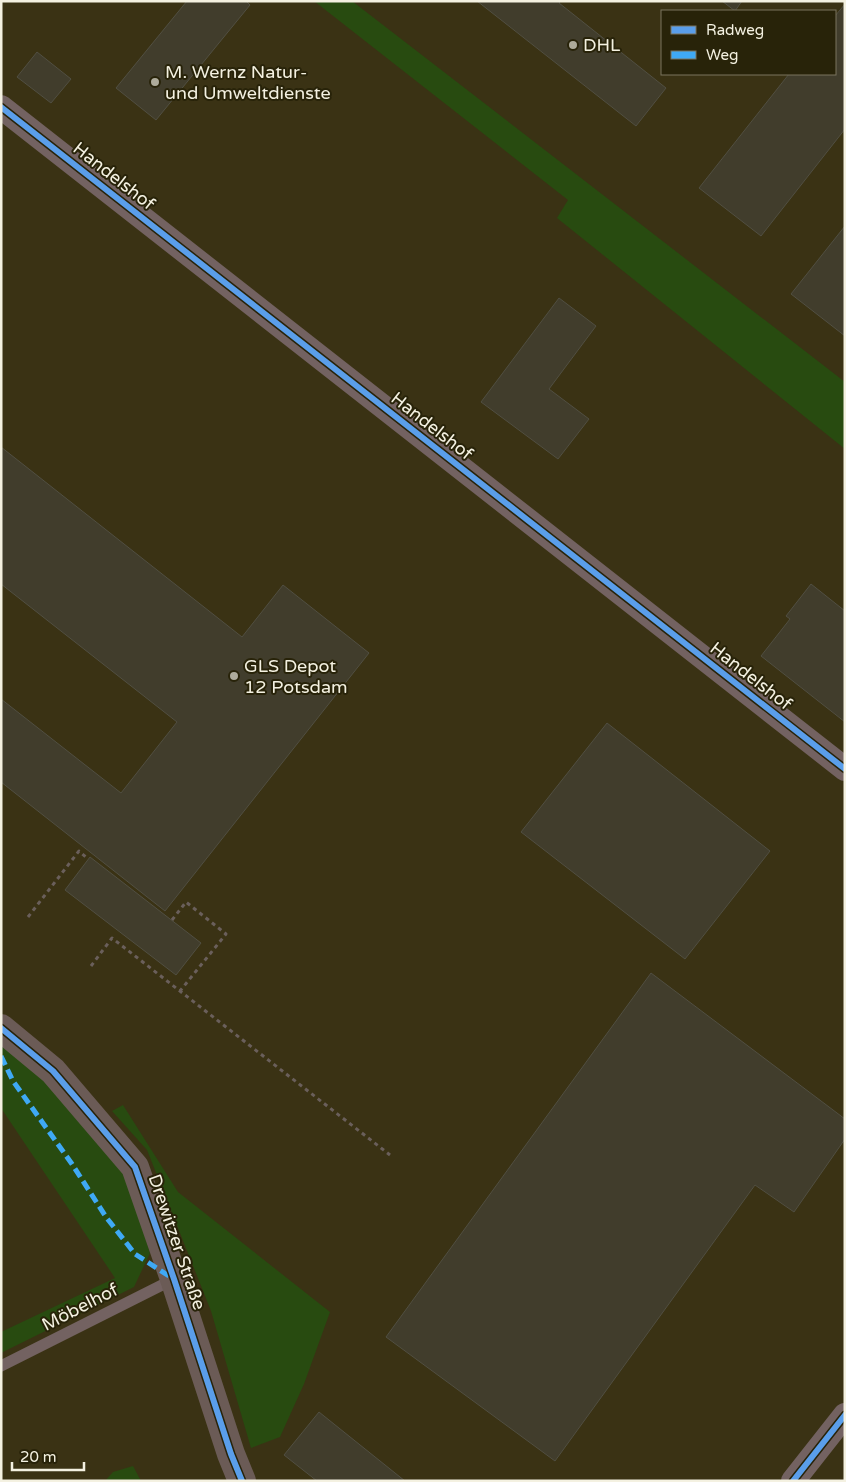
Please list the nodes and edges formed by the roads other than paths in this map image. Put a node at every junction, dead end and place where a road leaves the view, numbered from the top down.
1 (1, 107) edge
2 (845, 769) edge
3 (1, 1028) edge
4 (174, 1279) junction
5 (1, 1366) edge
6 (845, 1415) edge
7 (242, 1481) edge
8 (793, 1481) edge

1 - 2 street, Handelshof
3 - 4 street, Drewitzer Straße
4 - 5 lane, Möbelhof
4 - 7 street, Drewitzer Straße
6 - 8 street

